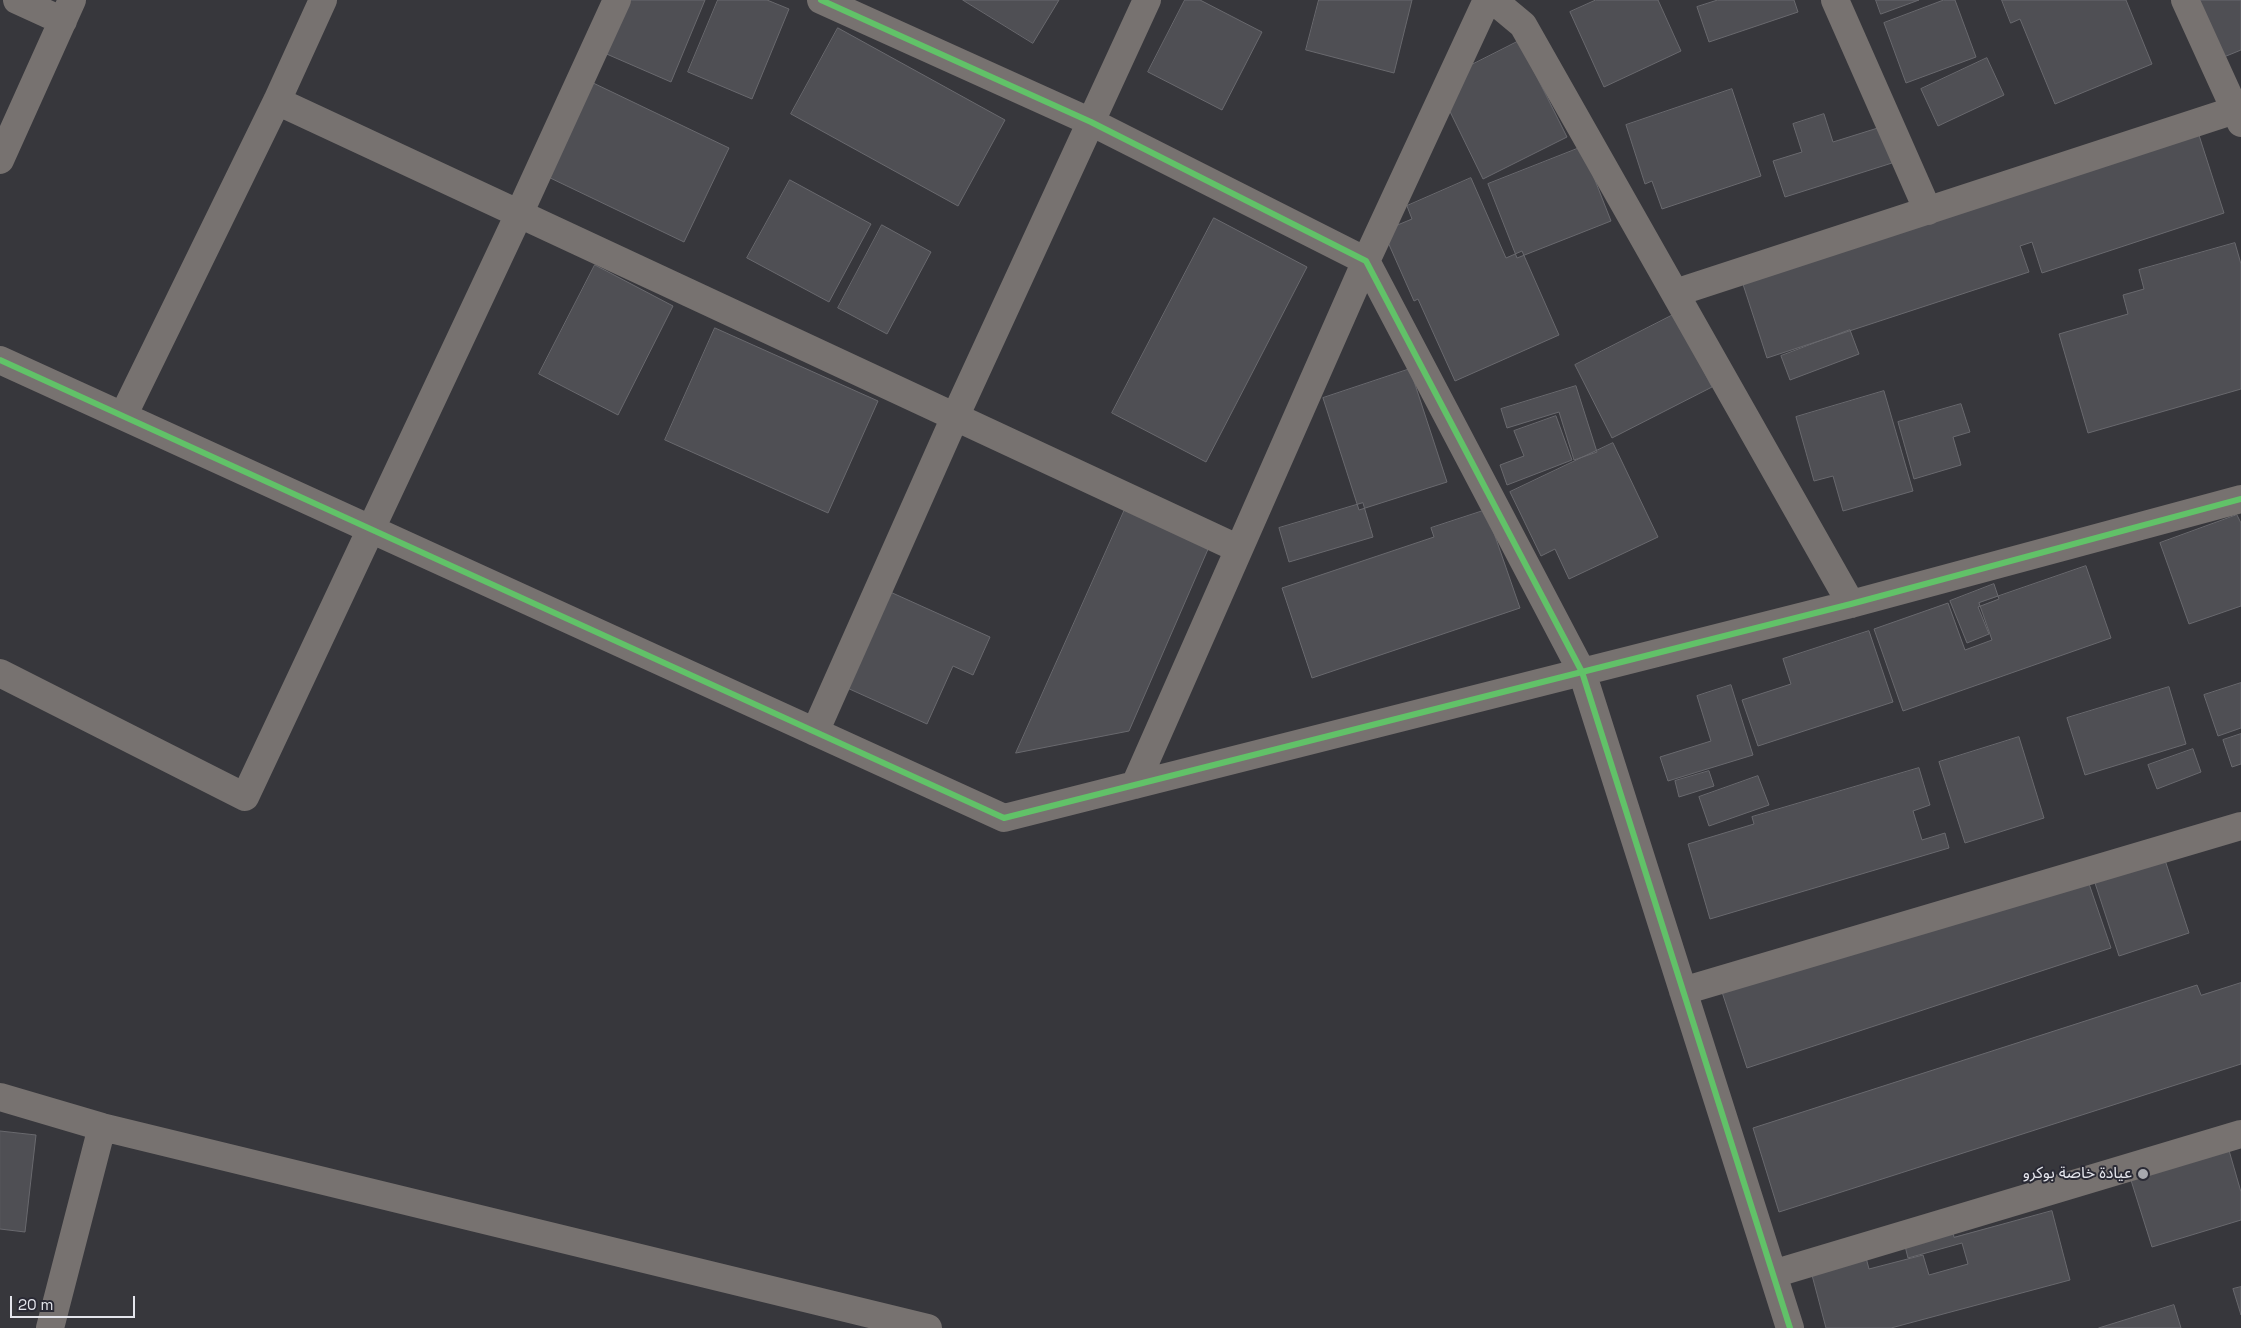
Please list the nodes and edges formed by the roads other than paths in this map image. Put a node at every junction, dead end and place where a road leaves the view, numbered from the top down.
1 (17, 0) edge
2 (323, 0) edge
3 (617, 0) edge
4 (821, 0) edge
5 (1147, 0) edge
6 (1487, 0) edge
7 (1493, 0) edge
8 (1835, 0) edge
9 (2185, 0) edge
10 (67, 10) edge
11 (277, 101) junction
12 (2238, 116) edge
13 (1091, 122) junction
14 (0, 160) edge
15 (1928, 211) junction
16 (519, 214) junction
17 (1366, 261) junction
18 (1675, 293) junction
19 (0, 360) edge
20 (123, 416) junction
21 (955, 417) junction
22 (2241, 499) edge
23 (372, 530) junction
24 (1239, 550) junction
25 (1851, 604) junction
26 (0, 672) edge
27 (1582, 672) junction
28 (815, 732) junction
29 (1135, 785) junction
30 (2241, 826) edge
31 (1684, 991) junction
32 (0, 1097) edge
33 (102, 1127) junction
34 (2241, 1134) edge
35 (1773, 1274) junction
36 (50, 1328) edge
37 (928, 1328) edge
38 (1790, 1328) edge

1 - 10 street
2 - 11 street
3 - 16 street
4 - 13 street
5 - 13 street
6 - 17 street
7 - 18 street
8 - 15 street
9 - 12 street
10 - 14 street
11 - 16 street
11 - 20 street
12 - 15 street
13 - 17 street
13 - 21 street
15 - 18 street
16 - 21 street
16 - 23 street
17 - 24 street
17 - 27 street
18 - 25 street
19 - 20 street
20 - 23 street
21 - 24 street
21 - 28 street
22 - 25 street
23 - 26 street
23 - 28 street
24 - 29 street
25 - 27 street
27 - 29 street
27 - 31 street
28 - 29 street
30 - 31 street
31 - 35 street
32 - 33 street
33 - 36 street
33 - 37 street
34 - 35 street
35 - 38 street

